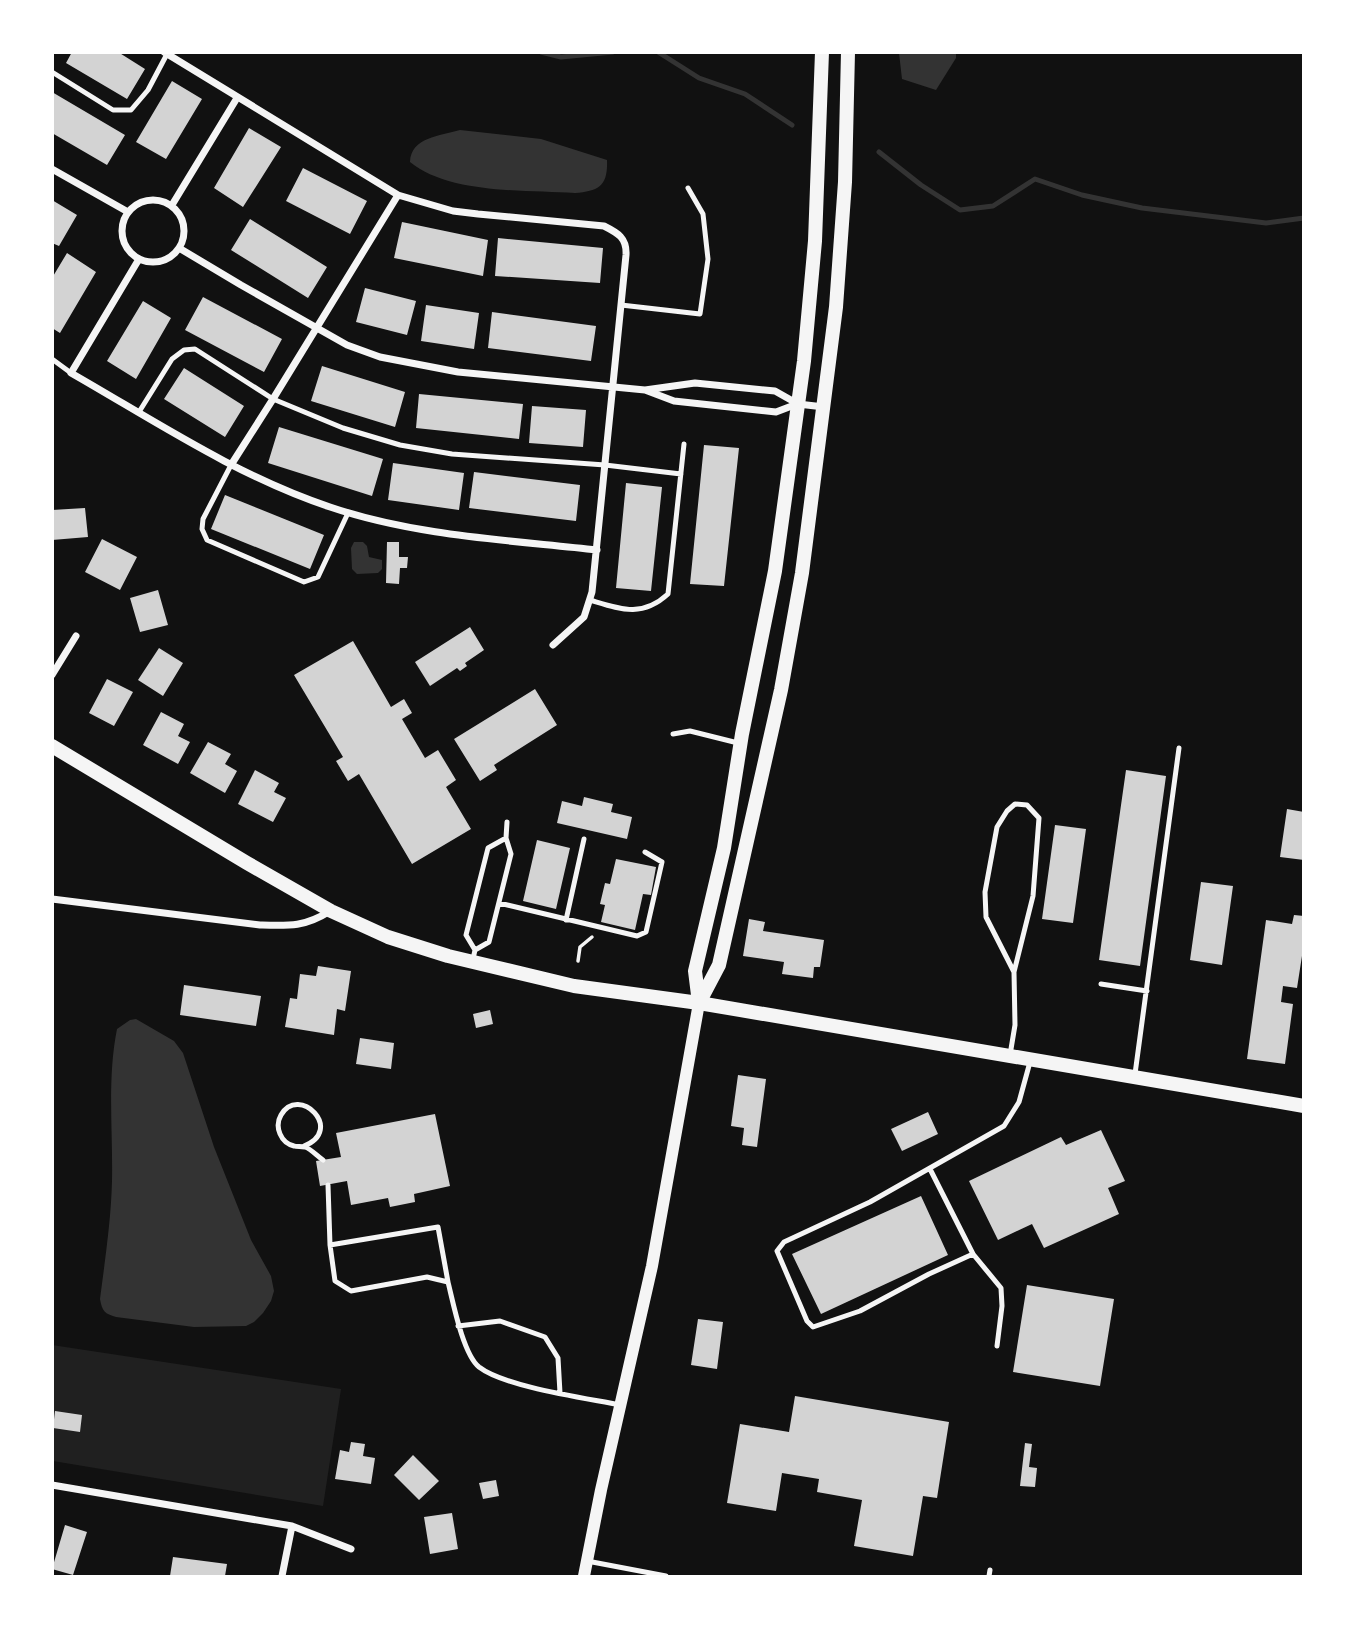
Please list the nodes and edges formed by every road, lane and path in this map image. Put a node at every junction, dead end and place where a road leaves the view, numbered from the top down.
1 (822, 52) edge
2 (849, 52) edge
3 (166, 53) edge
4 (52, 72) edge
5 (237, 98) junction
6 (52, 169) edge
7 (688, 188) dead end
8 (398, 195) junction
9 (172, 205) junction
10 (128, 212) junction
11 (179, 248) junction
12 (139, 259) junction
13 (621, 305) junction
14 (316, 328) junction
15 (52, 359) edge
16 (71, 373) junction
17 (612, 385) junction
18 (645, 390) junction
19 (273, 399) junction
20 (797, 404) junction
21 (824, 407) junction
22 (139, 412) junction
23 (684, 444) dead end
24 (230, 465) junction
25 (605, 465) junction
26 (681, 474) junction
27 (348, 513) junction
28 (597, 550) junction
29 (590, 600) junction
30 (76, 636) dead end
31 (554, 645) dead end
32 (52, 675) edge
33 (673, 734) dead end
34 (741, 744) junction
35 (52, 746) edge
36 (1179, 748) dead end
37 (507, 822) dead end
38 (506, 838) junction
39 (584, 839) dead end
40 (645, 852) dead end
41 (52, 900) edge
42 (499, 903) junction
43 (331, 911) junction
44 (566, 920) junction
45 (592, 937) dead end
46 (474, 956) junction
47 (578, 961) dead end
48 (1014, 972) junction
49 (1101, 984) dead end
50 (1146, 991) junction
51 (699, 1003) junction
52 (1010, 1055) junction
53 (1031, 1059) junction
54 (1135, 1076) junction
55 (1304, 1106) edge
56 (304, 1146) junction
57 (323, 1160) dead end
58 (930, 1169) junction
59 (328, 1185) dead end
60 (331, 1245) junction
61 (973, 1254) junction
62 (448, 1282) junction
63 (458, 1326) junction
64 (997, 1346) dead end
65 (560, 1393) junction
66 (620, 1405) junction
67 (52, 1485) edge
68 (292, 1526) junction
69 (351, 1549) dead end
70 (587, 1561) junction
71 (282, 1577) edge
72 (584, 1577) edge
73 (666, 1577) edge

1 - 20 main road
2 - 21 main road
3 - 4 lane
3 - 5 street
5 - 8 street
5 - 9 street
6 - 10 street
7 - 13 lane
8 - 13 street
8 - 14 street
9 - 10 street
9 - 11 street
10 - 12 street
11 - 12 street
11 - 14 street
12 - 16 street
13 - 17 street
14 - 17 street
14 - 19 street
15 - 16 lane
16 - 22 street
17 - 18 street
17 - 25 street
18 - 20 street
18 - 20 street
19 - 22 lane
19 - 24 street
19 - 25 lane
20 - 21 street
20 - 34 main road
21 - 51 main road
22 - 24 street
23 - 26 lane
24 - 27 street
24 - 27 lane
25 - 26 lane
25 - 28 street
26 - 29 lane
27 - 28 street
28 - 29 street
29 - 31 street
30 - 32 street
33 - 34 lane
34 - 51 main road
35 - 43 main road
36 - 50 lane
37 - 38 lane
38 - 42 lane
38 - 46 lane
39 - 44 lane
40 - 44 lane
41 - 43 street
42 - 44 lane
42 - 46 lane
43 - 46 main road
45 - 47 path
46 - 51 main road
48 - 48 lane
48 - 52 lane
49 - 50 lane
50 - 54 lane
51 - 52 main road
51 - 66 street
52 - 53 main road
53 - 54 main road
53 - 58 lane
54 - 55 main road
56 - 56 lane
56 - 57 lane
58 - 61 lane
58 - 61 lane
59 - 60 lane
60 - 62 lane
60 - 62 lane
61 - 64 lane
62 - 63 lane
63 - 65 lane
63 - 65 lane
65 - 66 lane
66 - 70 street
67 - 68 street
68 - 69 street
68 - 71 street
70 - 72 street
70 - 73 lane

